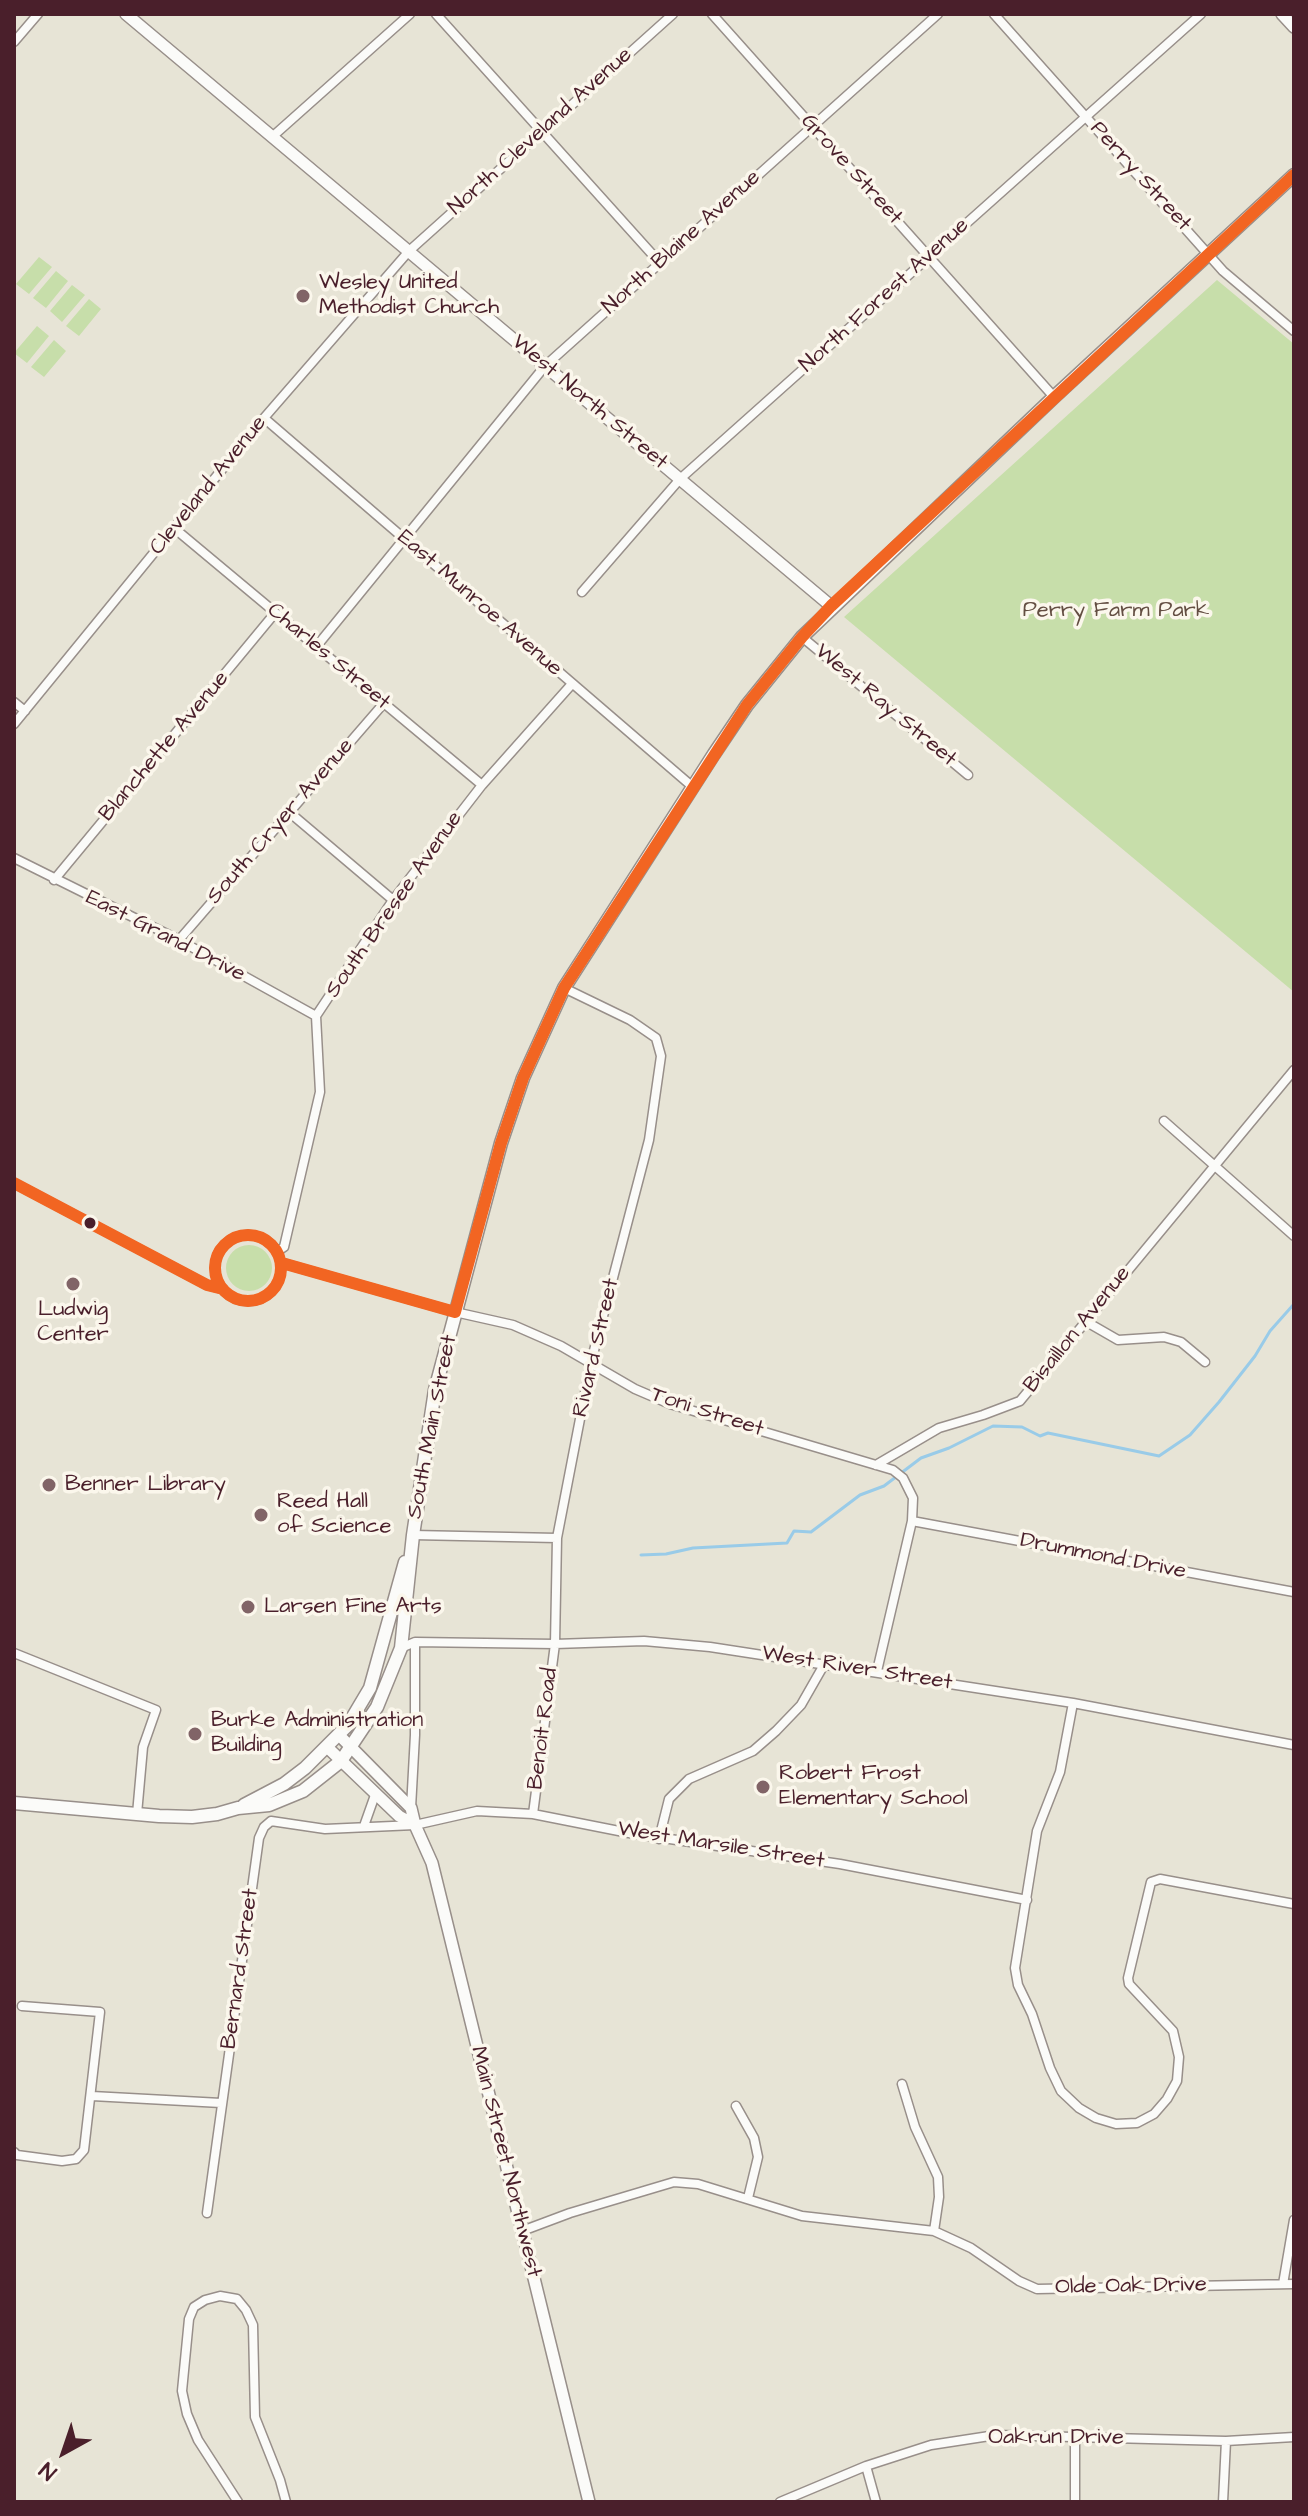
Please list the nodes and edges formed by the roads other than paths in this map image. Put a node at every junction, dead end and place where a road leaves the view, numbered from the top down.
1 (38, 14) edge
2 (126, 14) edge
3 (410, 14) edge
4 (436, 14) edge
5 (673, 14) edge
6 (712, 14) edge
7 (938, 14) edge
8 (994, 14) edge
9 (1201, 14) edge
10 (1282, 14) edge
11 (1294, 27) edge
12 (14, 42) edge
13 (1086, 117) junction
14 (813, 126) junction
15 (542, 132) junction
16 (272, 137) junction
17 (1294, 175) edge
18 (409, 251) junction
19 (1209, 255) junction
20 (929, 257) junction
21 (660, 263) junction
22 (1294, 331) edge
23 (545, 366) junction
24 (1054, 397) junction
25 (264, 418) junction
26 (680, 479) junction
27 (174, 528) junction
28 (405, 539) junction
29 (582, 592) dead end
30 (831, 606) junction
31 (275, 613) junction
32 (802, 637) junction
33 (316, 647) junction
34 (571, 685) junction
35 (14, 702) edge
36 (384, 703) junction
37 (25, 711) junction
38 (14, 724) edge
39 (968, 775) dead end
40 (482, 785) junction
41 (694, 788) junction
42 (289, 812) junction
43 (14, 858) edge
44 (54, 880) junction
45 (393, 900) junction
46 (179, 940) junction
47 (564, 988) junction
48 (316, 1016) junction
49 (1294, 1070) edge
50 (1164, 1121) dead end
51 (1214, 1164) junction
52 (14, 1183) edge
53 (1294, 1236) edge
54 (278, 1251) junction
55 (282, 1263) junction
56 (223, 1289) junction
57 (455, 1312) junction
58 (1085, 1321) junction
59 (591, 1362) junction
60 (1205, 1362) dead end
61 (876, 1466) junction
62 (912, 1521) junction
63 (413, 1535) junction
64 (557, 1538) junction
65 (1294, 1592) edge
66 (404, 1626) junction
67 (415, 1642) junction
68 (555, 1644) junction
69 (401, 1648) junction
70 (14, 1653) edge
71 (825, 1663) junction
72 (877, 1671) junction
73 (1073, 1703) junction
74 (339, 1735) junction
75 (1294, 1745) edge
76 (327, 1747) junction
77 (351, 1747) junction
78 (341, 1761) junction
79 (375, 1795) junction
80 (14, 1803) edge
81 (238, 1808) junction
82 (411, 1808) junction
83 (137, 1814) junction
84 (533, 1814) junction
85 (415, 1825) junction
86 (364, 1826) junction
87 (659, 1839) junction
88 (1027, 1900) junction
89 (1294, 1904) edge
90 (22, 2006) dead end
91 (902, 2084) dead end
92 (92, 2096) junction
93 (221, 2103) junction
94 (736, 2106) dead end
95 (16, 2154) edge
96 (748, 2198) junction
97 (207, 2213) dead end
98 (1294, 2220) edge
99 (522, 2231) junction
100 (934, 2231) junction
101 (1283, 2284) junction
102 (1294, 2284) edge
103 (1075, 2437) junction
104 (1294, 2437) edge
105 (1226, 2441) junction
106 (866, 2466) junction
107 (238, 2502) edge
108 (286, 2502) edge
109 (589, 2502) edge
110 (780, 2502) edge
111 (876, 2502) edge
112 (1075, 2502) edge
113 (1223, 2502) edge

1 - 12 street
2 - 16 main road, West North Street
3 - 16 street
4 - 15 street
5 - 15 street, North Cleveland Avenue
6 - 14 street, Grove Street
7 - 14 street, North Blaine Avenue
8 - 13 street, Perry Street
9 - 13 street, North Forest Avenue
10 - 11 main road
13 - 19 street, Perry Street
13 - 20 street, North Forest Avenue
14 - 20 street, Grove Street
14 - 21 street, North Blaine Avenue
15 - 18 street, North Cleveland Avenue
15 - 21 street
16 - 18 main road, West North Street
17 - 19 main road, South Main Street
18 - 23 main road, West North Street
18 - 25 street, Cleveland Avenue
19 - 22 street, Perry Street
19 - 24 main road, South Main Street
20 - 24 street, Grove Street
20 - 26 street, North Forest Avenue
21 - 23 street, North Blaine Avenue
23 - 26 main road, West North Street
23 - 28 street, North Blaine Avenue
24 - 30 main road, South Main Street
25 - 27 street, Cleveland Avenue
25 - 28 street, East Munroe Avenue
26 - 29 street, North Forest Avenue
26 - 30 main road, West North Street
27 - 31 street, Charles Street
27 - 37 street, Cleveland Avenue
28 - 33 street, North Blaine Avenue
28 - 34 street, East Munroe Avenue
30 - 32 main road, South Main Street
31 - 33 street, Charles Street
31 - 44 street, Blanchette Avenue
32 - 39 street, West Ray Street
32 - 41 main road, South Main Street
33 - 36 street, Charles Street
34 - 40 street, South Bresee Avenue
34 - 41 street, East Munroe Avenue
35 - 37 street
36 - 40 street, Charles Street
36 - 42 street, South Cryer Avenue
37 - 38 street, Cleveland Avenue
40 - 45 street, South Bresee Avenue
41 - 47 main road, South Main Street
42 - 45 street
42 - 46 street, South Cryer Avenue
43 - 44 street, East Grand Drive
44 - 46 street, East Grand Drive
45 - 48 street, South Bresee Avenue
46 - 48 street, East Grand Drive
47 - 57 main road, South Main Street
47 - 59 street, Rivard Street
48 - 54 street, South Bresee Avenue
49 - 51 street, Bisaillon Avenue
50 - 51 street
51 - 53 street
51 - 58 street, Bisaillon Avenue
52 - 56 street
54 - 55 street
54 - 56 street
55 - 56 street
55 - 57 street, Toni Street
57 - 59 street, Toni Street
57 - 63 main road, South Main Street
58 - 60 street
58 - 61 street, Bisaillon Avenue
59 - 61 street, Toni Street
59 - 64 street, Rivard Street
61 - 62 street
62 - 65 street, Drummond Drive
62 - 72 street
63 - 64 street
63 - 66 main road, South Main Street
63 - 74 main road, South Main Street
64 - 68 street, Rivard Street
66 - 67 street
66 - 69 main road, South Main Street
67 - 68 street, West River Street
67 - 69 street, West River Street
67 - 82 street
68 - 71 street, West River Street
68 - 84 street, Benoit Road
69 - 77 main road, South Main Street
70 - 83 street
71 - 72 street, West River Street
71 - 87 street
72 - 73 street, West River Street
73 - 75 street, West River Street
73 - 88 street
74 - 76 main road, South Main Street
74 - 77 main road
76 - 78 main road
76 - 81 main road, South Main Street
77 - 78 main road, South Main Street
77 - 82 main road
78 - 79 main road
78 - 81 main road, South Main Street
79 - 85 main road
79 - 86 street
80 - 83 main road
81 - 83 main road
82 - 85 main road, Main Street Northwest
84 - 85 street, West Marsile Street
84 - 87 street, West Marsile Street
85 - 86 street, Bernard Street
85 - 99 main road, Main Street Northwest
86 - 93 street, Bernard Street
87 - 88 street, West Marsile Street
88 - 89 street
90 - 92 street
91 - 100 street
92 - 93 street
92 - 95 street
93 - 97 street, Bernard Street
94 - 96 street
96 - 99 street, Olde Oak Drive
96 - 100 street, Olde Oak Drive
98 - 101 street
99 - 109 main road, Main Street Northwest
100 - 101 street, Olde Oak Drive
101 - 102 street, Olde Oak Drive
103 - 105 street, Oakrun Drive
103 - 106 street, Oakrun Drive
103 - 112 street
104 - 105 street, Oakrun Drive
105 - 113 street
106 - 110 street, Oakrun Drive
106 - 111 street
107 - 108 street

